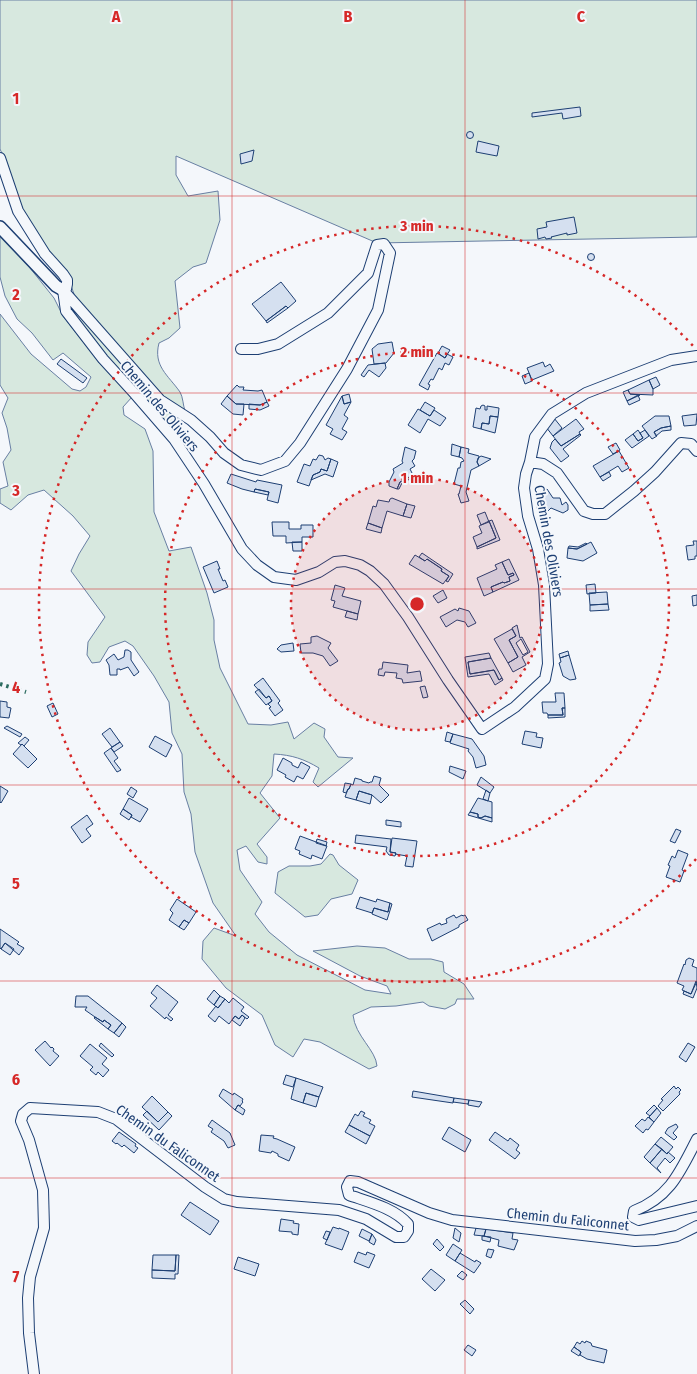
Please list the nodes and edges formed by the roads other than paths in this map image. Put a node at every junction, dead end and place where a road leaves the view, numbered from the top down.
1 (0, 158) edge
2 (0, 227) edge
3 (63, 290) junction
4 (241, 349) dead end
5 (697, 356) edge
6 (697, 451) edge
7 (530, 462) junction
8 (697, 1139) edge
9 (697, 1206) edge
10 (697, 1226) edge
11 (34, 1374) edge

1 - 3 street
2 - 3 street
3 - 4 street
3 - 7 street, Chemin des Oliviers
5 - 7 street
6 - 7 street, Chemin des Oliviers
8 - 9 street
10 - 11 street, Chemin du Faliconnet

